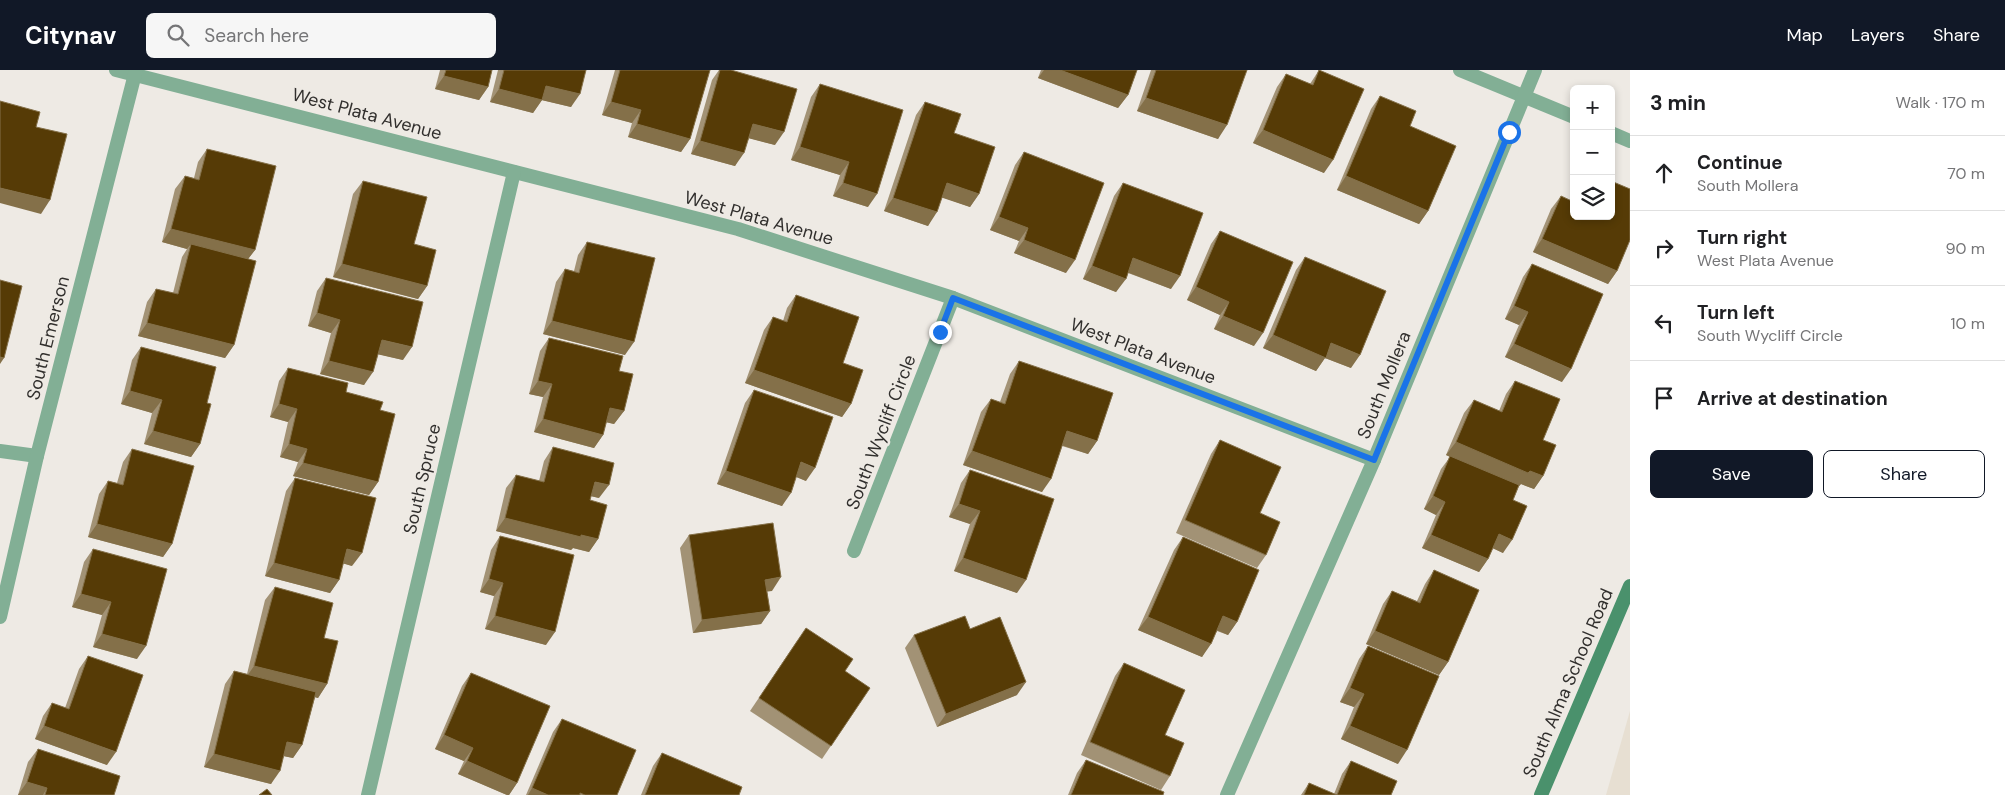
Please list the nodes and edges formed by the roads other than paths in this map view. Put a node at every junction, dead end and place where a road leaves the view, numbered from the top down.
1 (116, 70) edge
2 (1460, 70) edge
3 (1535, 70) edge
4 (135, 72) edge
5 (1524, 95) junction
6 (1570, 115) edge
7 (1615, 135) edge
8 (1630, 141) edge
9 (514, 172) junction
10 (953, 298) junction
11 (0, 451) edge
12 (37, 456) junction
13 (1374, 460) junction
14 (854, 551) dead end
15 (1630, 586) edge
16 (0, 617) edge
17 (368, 795) edge
18 (1227, 795) edge
19 (1541, 795) edge

1 - 4 street, West Plata Avenue
2 - 5 street
3 - 5 street, South Mollera
4 - 9 street, West Plata Avenue
4 - 12 street, South Emerson
5 - 6 street
5 - 13 street, South Mollera
7 - 8 street
9 - 10 street, West Plata Avenue
9 - 17 street, South Spruce
10 - 13 street, West Plata Avenue
10 - 14 street, South Wycliff Circle
11 - 12 street
12 - 16 street, South Emerson
13 - 18 street, South Mollera
15 - 19 main road, South Alma School Road

